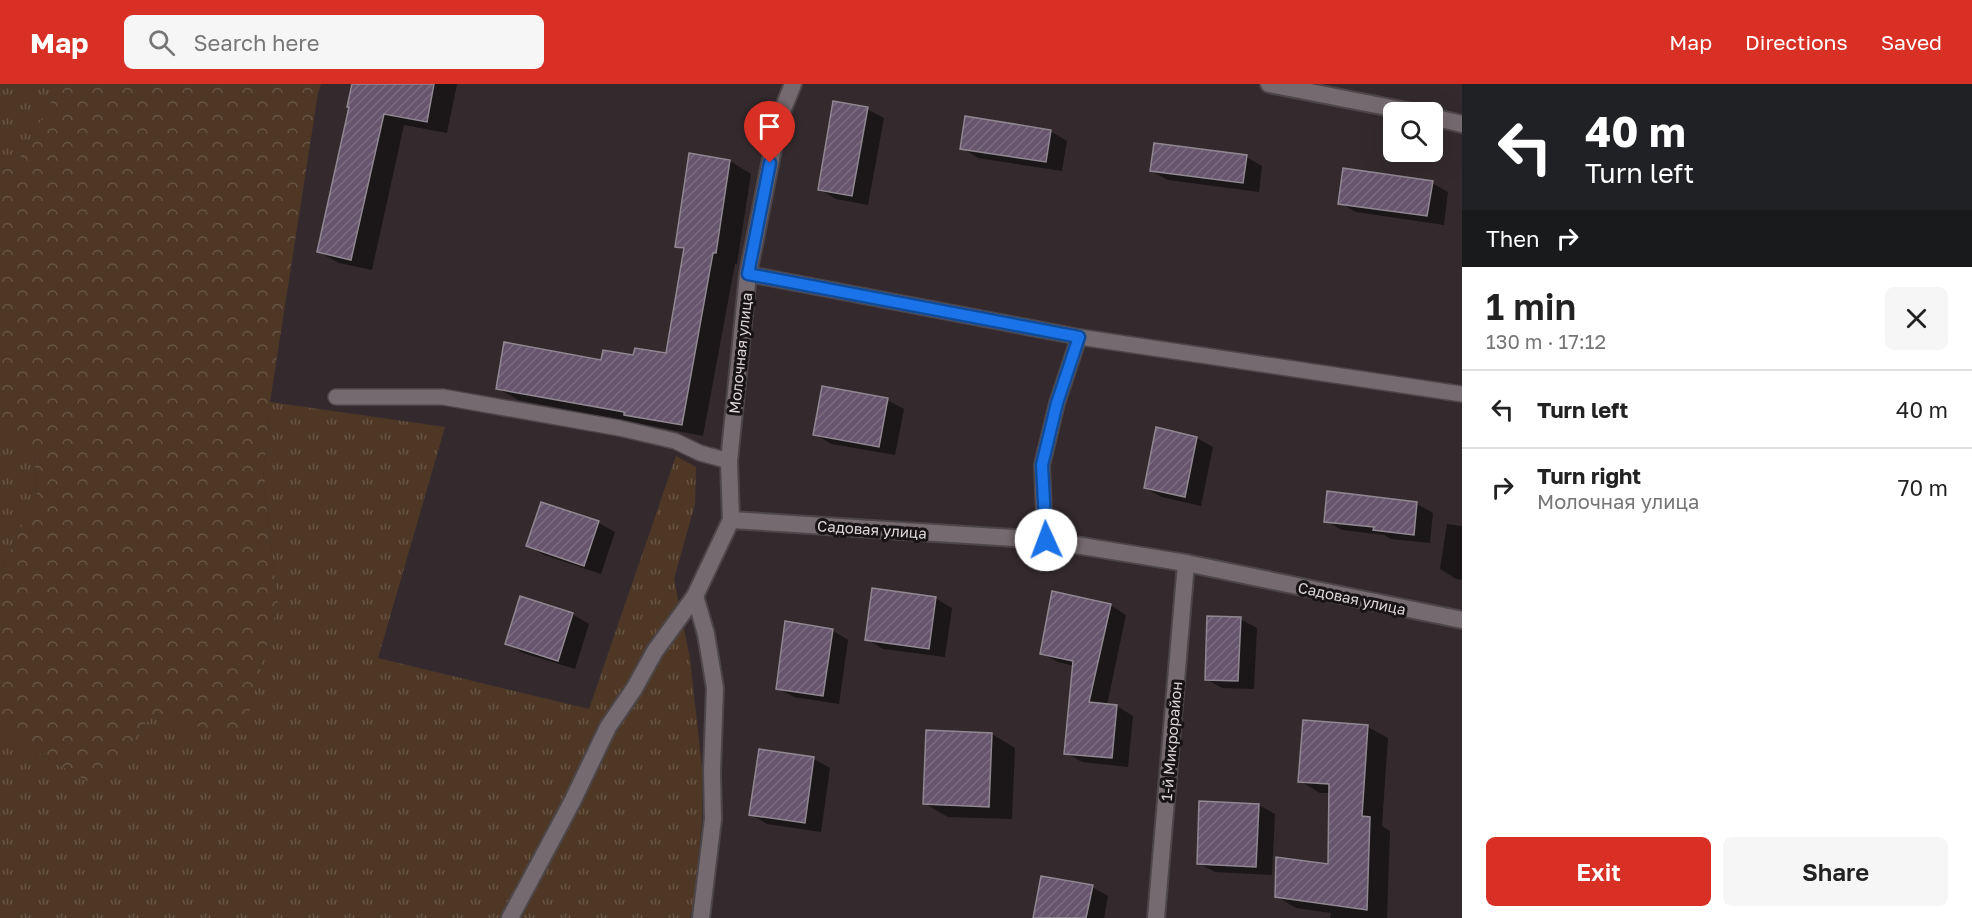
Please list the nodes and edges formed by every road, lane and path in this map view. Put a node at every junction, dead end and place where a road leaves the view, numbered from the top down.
1 (1269, 84) edge
2 (791, 85) edge
3 (1383, 106) edge
4 (1443, 120) edge
5 (1462, 124) edge
6 (748, 274) junction
7 (1079, 337) junction
8 (1462, 394) edge
9 (336, 397) dead end
10 (729, 461) junction
11 (731, 520) junction
12 (1046, 540) junction
13 (1186, 563) junction
14 (695, 596) junction
15 (1462, 620) edge
16 (510, 918) edge
17 (701, 918) edge
18 (1156, 918) edge

1 - 3 street
2 - 6 street, Молочная улица
4 - 5 street
6 - 7 lane
6 - 10 street, Молочная улица
7 - 8 lane
7 - 12 lane
9 - 10 lane
10 - 11 street, Молочная улица
11 - 12 street, Садовая улица
11 - 14 street
12 - 13 street, Садовая улица
13 - 15 street, Садовая улица
13 - 18 street, 1-й Микрорайон
14 - 16 street
14 - 17 street

